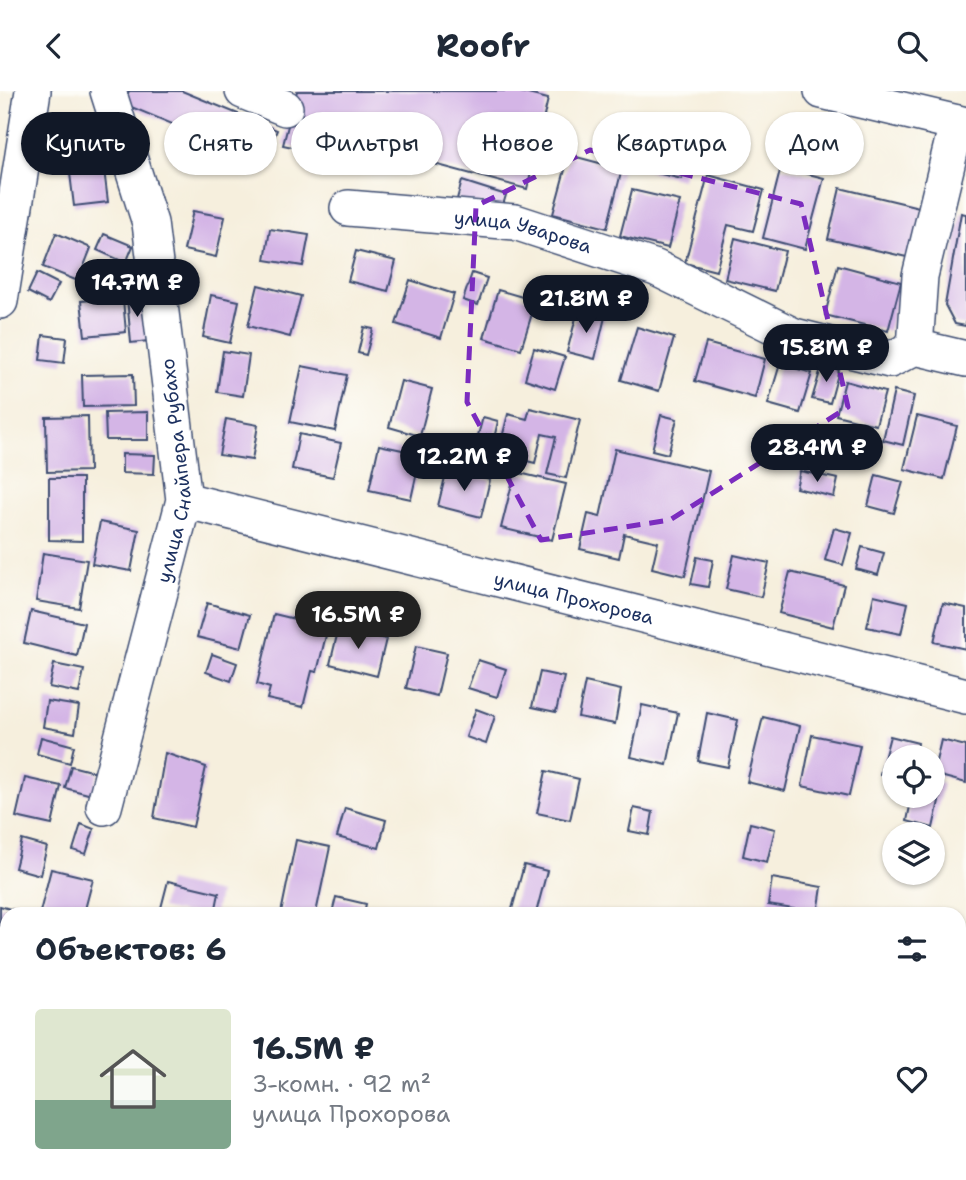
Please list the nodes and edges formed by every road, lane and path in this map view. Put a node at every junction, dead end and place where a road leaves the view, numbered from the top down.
1 (28, 91) edge
2 (108, 91) edge
3 (243, 91) edge
4 (822, 91) edge
5 (285, 108) dead end
6 (962, 124) edge
7 (954, 188) edge
8 (348, 208) dead end
9 (0, 301) edge
10 (915, 347) junction
11 (966, 359) edge
12 (184, 500) junction
13 (966, 696) edge
14 (104, 807) dead end

1 - 9 street
2 - 12 street, улица Снайпера Рубахо
3 - 5 street
4 - 6 street
6 - 7 street
7 - 10 street
8 - 10 street, улица Уварова
10 - 11 street
12 - 13 street, улица Прохорова
12 - 14 street, улица Снайпера Рубахо

